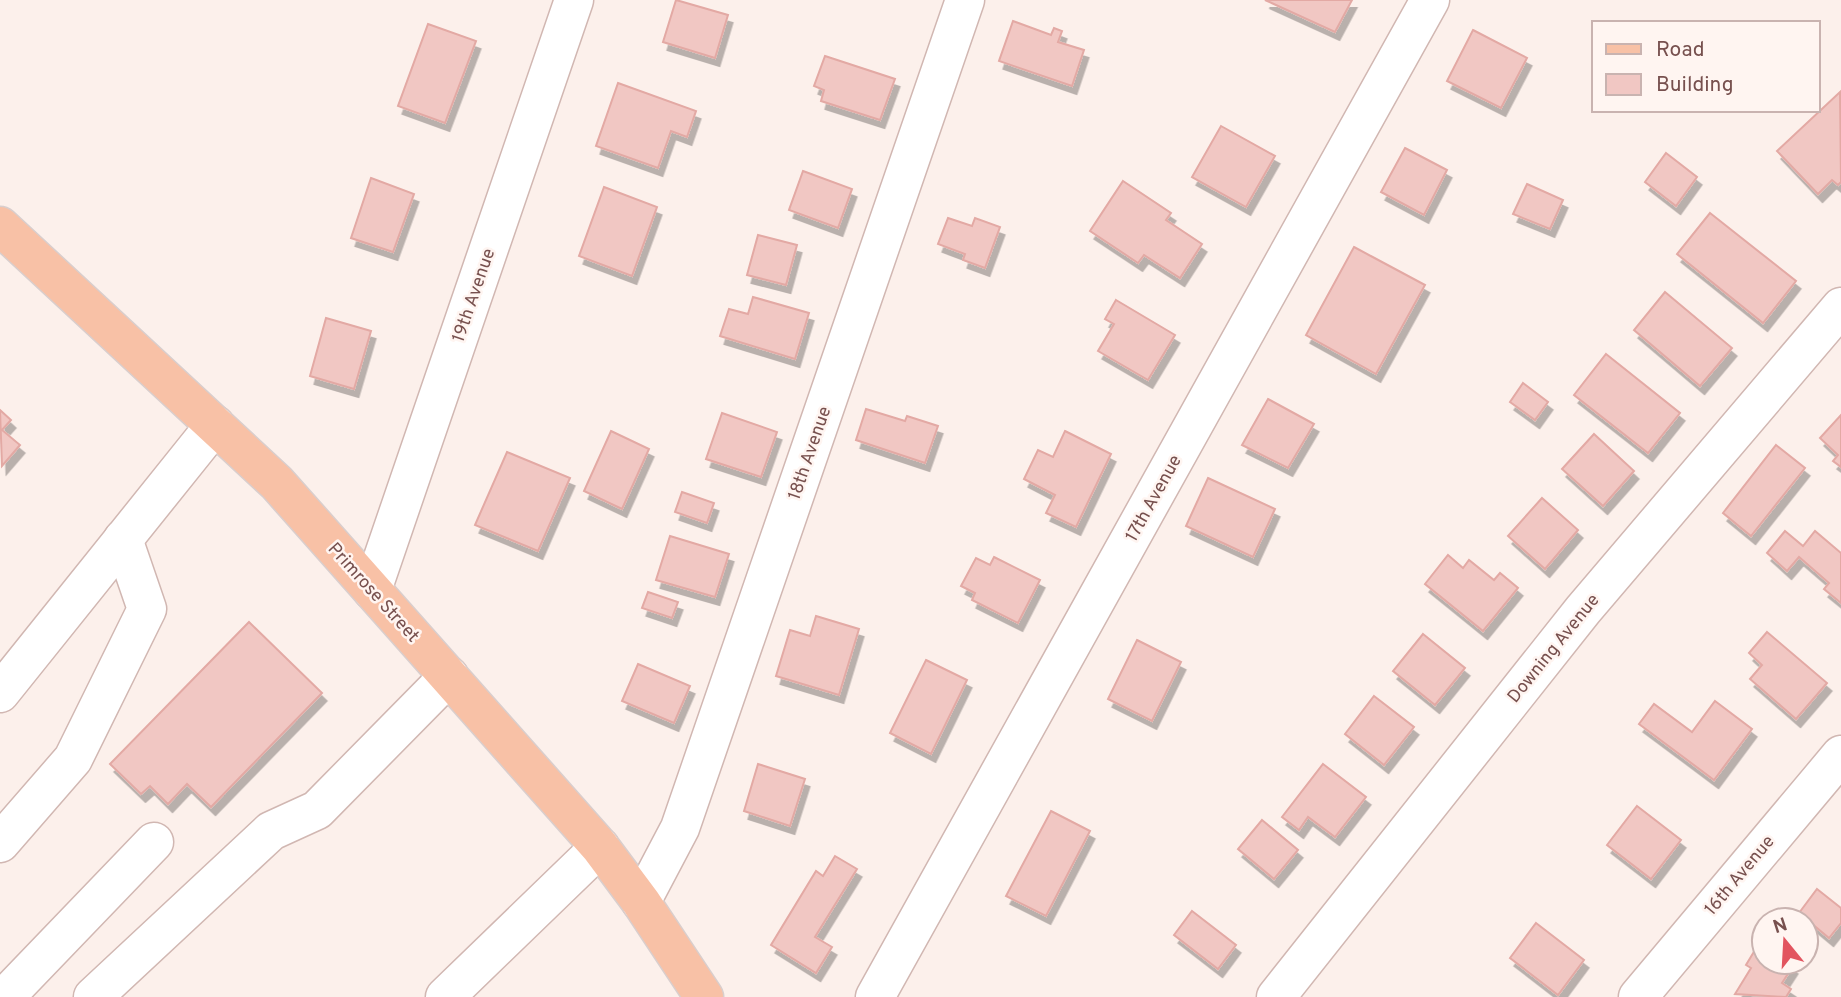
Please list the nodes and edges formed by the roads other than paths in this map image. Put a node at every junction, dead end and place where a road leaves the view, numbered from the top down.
1 (574, 0) edge
2 (965, 0) edge
3 (1430, 0) edge
4 (3, 234) edge
5 (1841, 307) edge
6 (215, 425) junction
7 (123, 539) junction
8 (372, 590) junction
9 (449, 676) junction
10 (0, 693) edge
11 (1841, 755) edge
12 (154, 842) dead end
13 (0, 843) edge
14 (600, 847) junction
15 (641, 902) junction
16 (5, 997) edge
17 (93, 997) edge
18 (444, 997) edge
19 (704, 997) edge
20 (875, 997) edge
21 (1276, 997) edge
22 (1638, 997) edge

1 - 8 street, 19th Avenue
2 - 15 street, 18th Avenue
3 - 20 street, 17th Avenue
4 - 6 main road, Primrose Street
5 - 21 street, Downing Avenue
6 - 7 street
6 - 8 main road, Primrose Street
7 - 10 street
7 - 13 street
8 - 9 main road, Primrose Street
9 - 14 main road, Primrose Street
9 - 17 street
11 - 22 street, 16th Avenue
12 - 16 street
14 - 15 main road, Primrose Street
14 - 18 street
15 - 19 main road, Primrose Street

